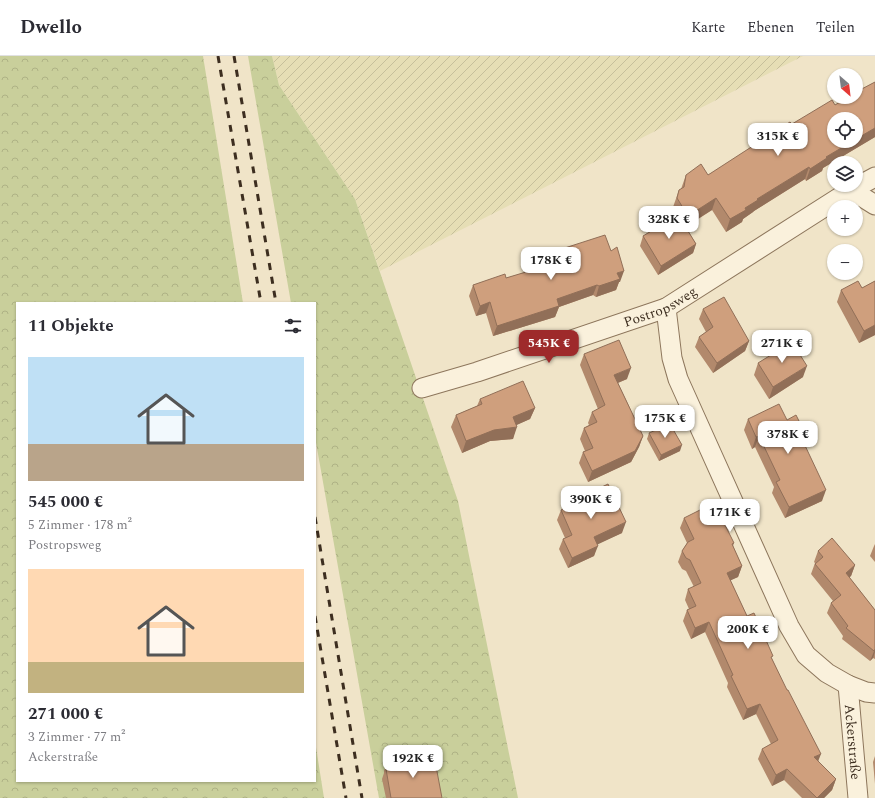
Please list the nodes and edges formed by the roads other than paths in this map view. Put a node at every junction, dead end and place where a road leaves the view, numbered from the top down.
1 (875, 178) edge
2 (863, 184) edge
3 (848, 192) edge
4 (854, 192) edge
5 (875, 205) edge
6 (666, 308) junction
7 (422, 388) dead end
8 (848, 685) junction
9 (875, 693) edge
10 (858, 798) edge

1 - 2 street, Postropsweg
3 - 6 street, Postropsweg
4 - 5 street
6 - 7 street, Postropsweg
6 - 8 street, Ackerstraße
8 - 9 street, Ackerstraße
8 - 10 street, Ackerstraße

